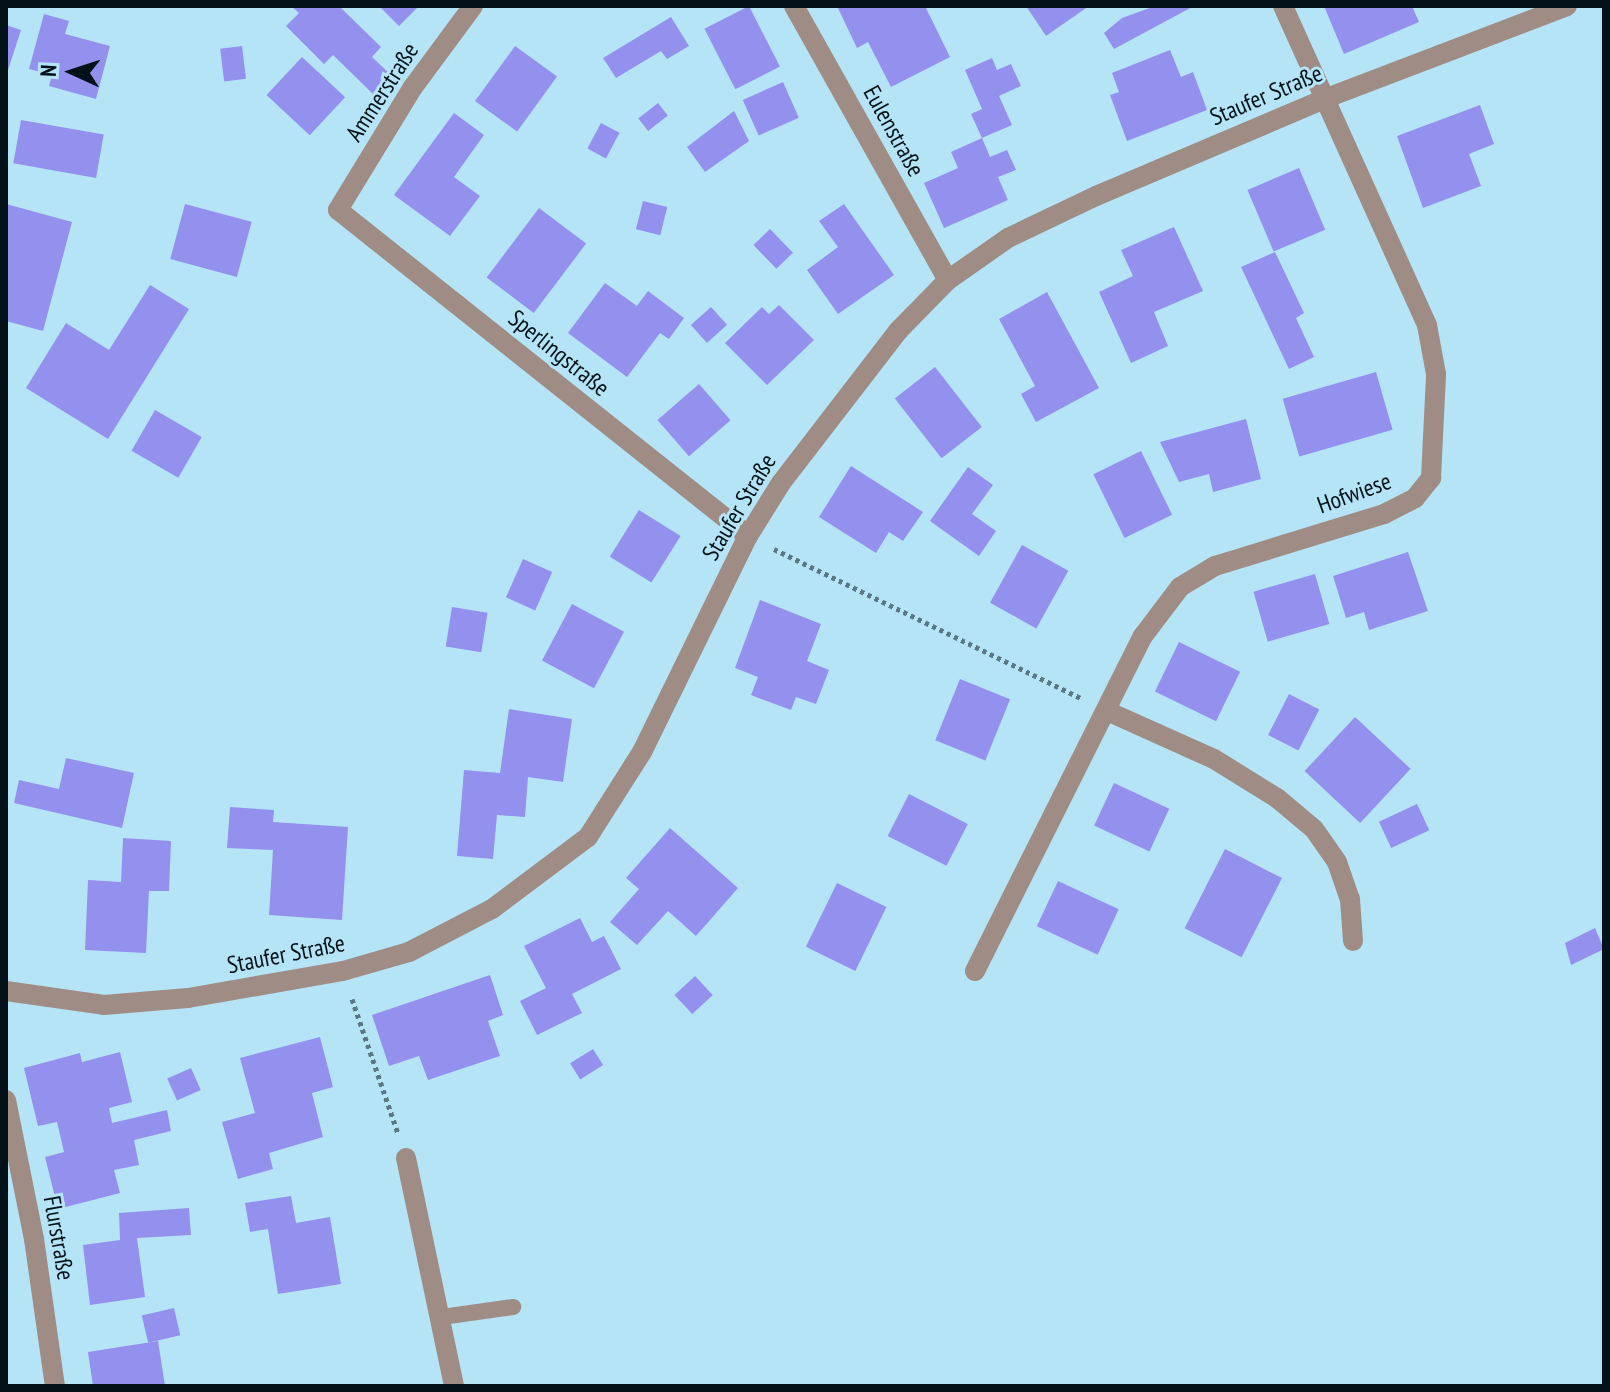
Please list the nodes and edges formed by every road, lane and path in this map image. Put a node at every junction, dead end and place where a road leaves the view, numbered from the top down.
1 (473, 6) edge
2 (794, 6) edge
3 (1283, 6) edge
4 (1567, 6) edge
5 (1324, 99) junction
6 (338, 210) joint
7 (948, 280) junction
8 (748, 536) junction
9 (1107, 711) junction
10 (1353, 941) dead end
11 (343, 971) junction
12 (975, 971) dead end
13 (6, 991) edge
14 (6, 1100) edge
15 (406, 1158) joint
16 (513, 1307) dead end
17 (442, 1317) junction
18 (55, 1386) edge
19 (454, 1386) edge

1 - 6 street, Ammerstraße
2 - 7 street, Eulenstraße
3 - 5 street, Hofwiese
4 - 5 street, Staufer Straße
5 - 7 street, Staufer Straße
5 - 9 street, Hofwiese
6 - 8 street, Sperlingstraße
7 - 8 street, Staufer Straße
8 - 9 path
8 - 11 street, Staufer Straße
9 - 10 street
9 - 12 street, Hofwiese
11 - 13 street, Staufer Straße
11 - 15 path
14 - 18 street, Flurstraße
15 - 17 street
16 - 17 lane
17 - 19 street

